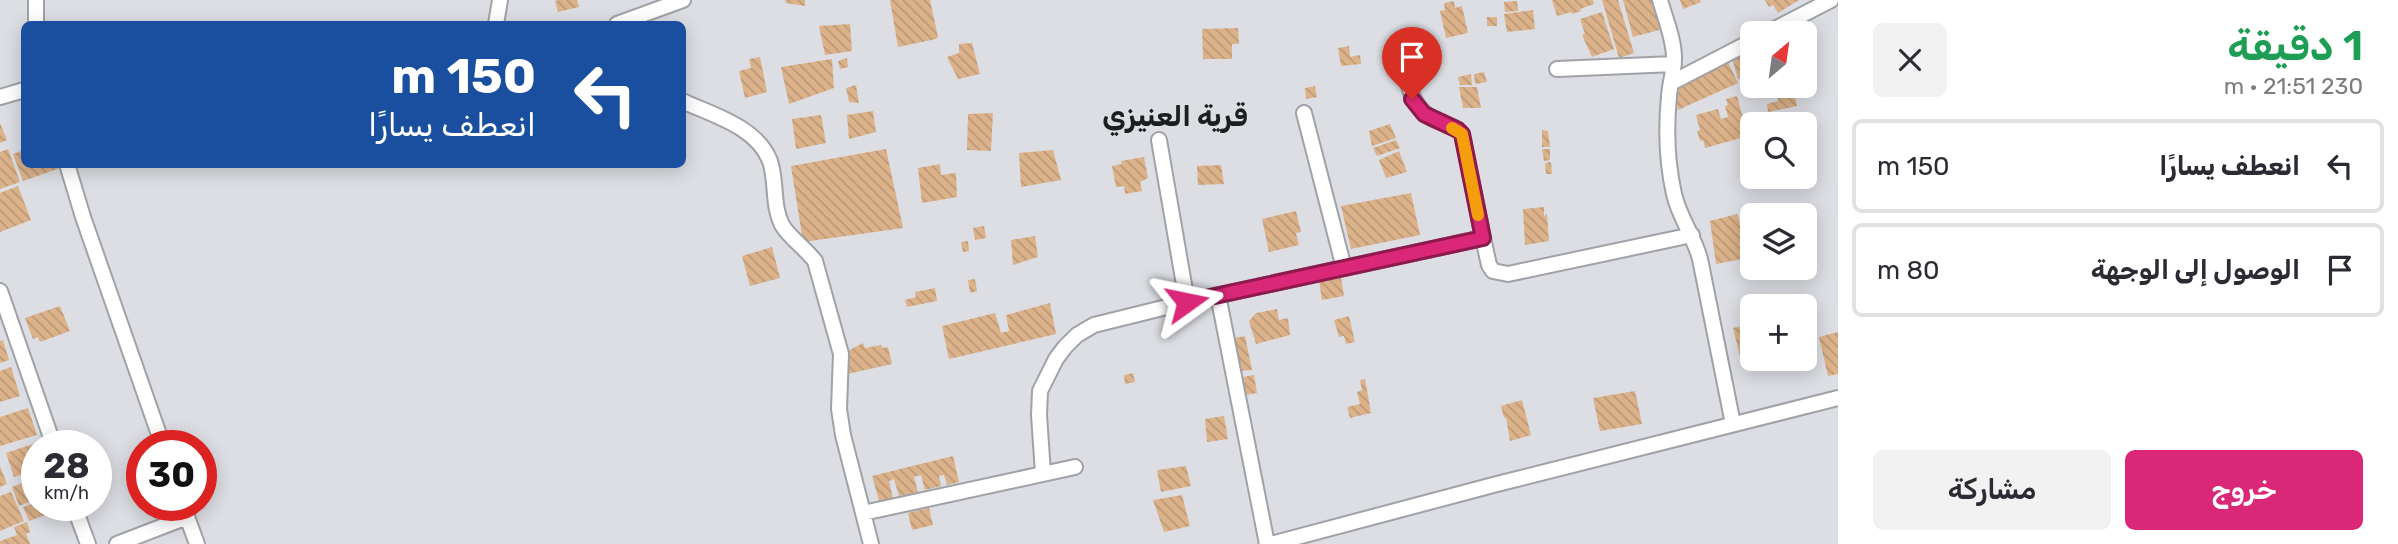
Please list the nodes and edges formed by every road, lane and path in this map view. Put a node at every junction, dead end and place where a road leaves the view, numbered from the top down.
1 (36, 0) edge
2 (500, 0) edge
3 (684, 0) edge
4 (1660, 0) edge
5 (1831, 0) edge
6 (36, 21) edge
7 (496, 21) edge
8 (625, 21) edge
9 (1790, 21) edge
10 (1401, 47) dead end
11 (1740, 47) edge
12 (1674, 64) junction
13 (1557, 69) dead end
14 (1671, 83) junction
15 (21, 91) edge
16 (0, 97) edge
17 (686, 103) edge
18 (1304, 113) dead end
19 (1159, 141) dead end
20 (68, 168) edge
21 (1692, 235) junction
22 (1483, 238) junction
23 (1344, 268) junction
24 (0, 291) edge
25 (1218, 295) junction
26 (1187, 302) junction
27 (5, 319) edge
28 (1838, 398) edge
29 (1733, 424) junction
30 (48, 430) edge
31 (157, 430) edge
32 (1075, 467) dead end
33 (1042, 473) junction
34 (863, 513) junction
35 (80, 521) edge
36 (164, 521) edge
37 (189, 521) edge
38 (88, 544) edge
39 (117, 544) edge
40 (197, 544) edge
41 (872, 544) edge
42 (1269, 544) edge

1 - 6 street
2 - 7 street
3 - 8 street
4 - 12 street
5 - 9 street
10 - 22 street
11 - 14 street
12 - 13 street
12 - 14 street
14 - 21 street
15 - 16 street
17 - 34 street
18 - 23 street
19 - 26 street
20 - 31 street
21 - 22 street
21 - 29 street
22 - 23 street
23 - 25 street
24 - 27 street
25 - 26 street
25 - 42 street
26 - 33 street
27 - 30 street
28 - 29 street
29 - 42 street
32 - 33 street
33 - 34 street
34 - 41 street
35 - 38 street
36 - 39 street
37 - 40 street

